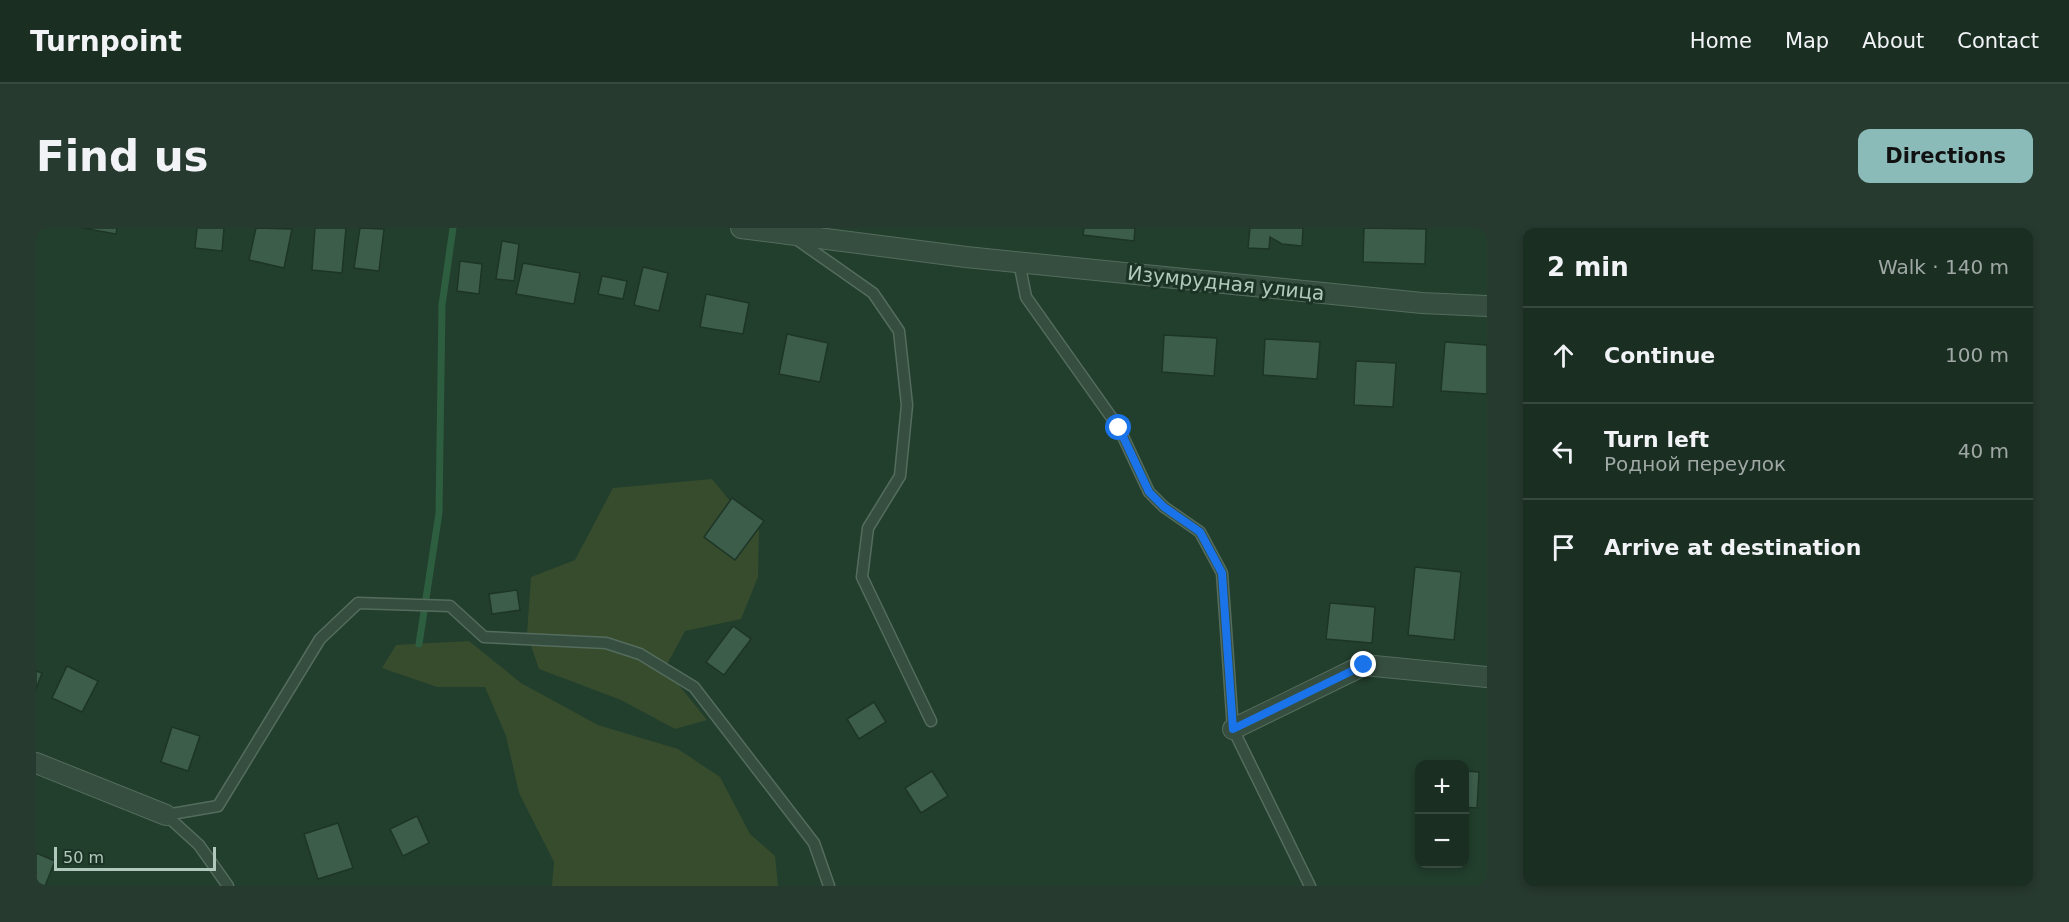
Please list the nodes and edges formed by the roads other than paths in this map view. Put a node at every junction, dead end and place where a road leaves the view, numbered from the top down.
1 (741, 228) edge
2 (788, 234) junction
3 (1019, 262) junction
4 (1487, 306) edge
5 (1487, 677) edge
6 (931, 721) dead end
7 (1233, 729) junction
8 (36, 763) edge
9 (166, 815) junction
10 (228, 886) edge
11 (829, 886) edge
12 (1310, 886) edge

1 - 2 street, Изумрудная улица
2 - 3 street, Изумрудная улица
2 - 6 lane
3 - 4 street, Изумрудная улица
3 - 7 lane
5 - 7 street
7 - 12 lane
8 - 9 street
9 - 10 lane
9 - 11 lane

